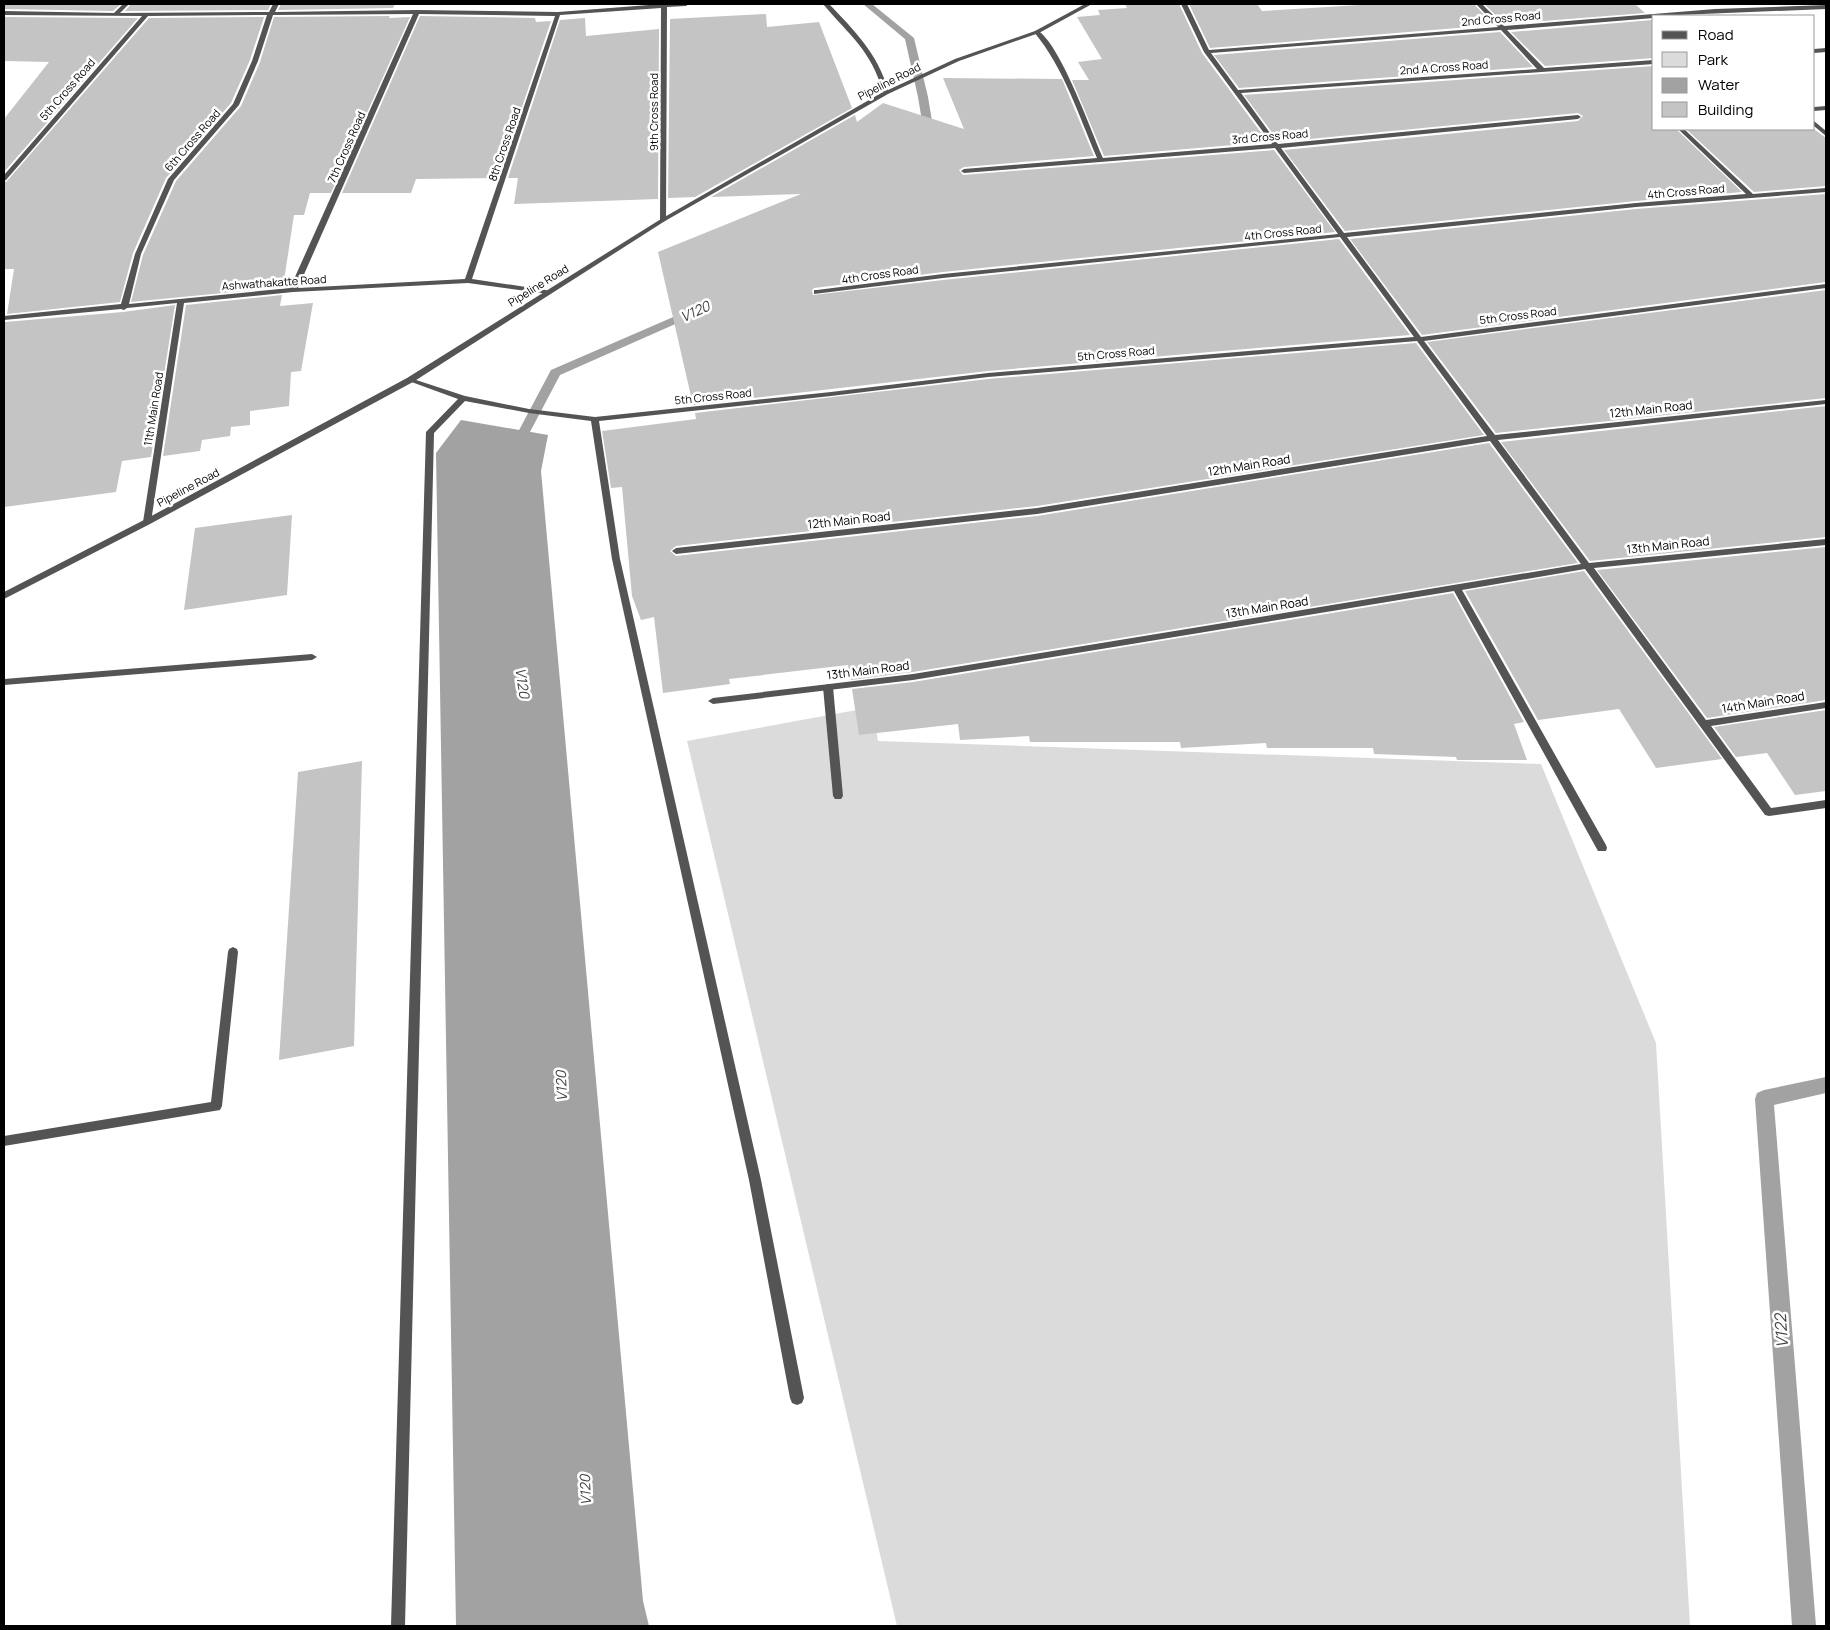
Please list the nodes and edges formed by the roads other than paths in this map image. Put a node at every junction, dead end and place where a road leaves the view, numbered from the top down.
1 (126, 4) edge
2 (276, 4) edge
3 (686, 4) edge
4 (826, 4) edge
5 (1089, 4) edge
6 (1184, 4) edge
7 (1479, 4) edge
8 (664, 5) edge
9 (1826, 6) edge
10 (11, 12) junction
11 (417, 12) junction
12 (4, 13) edge
13 (147, 14) junction
14 (558, 14) junction
15 (116, 15) junction
16 (270, 15) junction
17 (1665, 15) edge
18 (1652, 16) edge
19 (4, 20) edge
20 (1502, 28) junction
21 (1037, 32) junction
22 (1207, 52) junction
23 (1652, 62) edge
24 (1542, 70) junction
25 (1236, 92) junction
26 (886, 93) junction
27 (1578, 117) dead end
28 (1815, 125) edge
29 (1682, 130) edge
30 (1826, 134) edge
31 (1277, 146) junction
32 (1100, 159) junction
33 (964, 171) dead end
34 (4, 179) edge
35 (1826, 190) edge
36 (1751, 195) junction
37 (663, 220) junction
38 (1343, 236) junction
39 (468, 281) junction
40 (1826, 286) edge
41 (292, 290) junction
42 (546, 292) junction
43 (817, 292) dead end
44 (181, 301) junction
45 (124, 308) junction
46 (4, 318) edge
47 (1420, 339) junction
48 (410, 380) junction
49 (462, 398) junction
50 (1826, 402) edge
51 (595, 419) junction
52 (1492, 438) junction
53 (147, 522) junction
54 (1826, 542) edge
55 (676, 551) dead end
56 (1587, 566) junction
57 (1457, 588) junction
58 (4, 596) edge
59 (312, 657) dead end
60 (4, 682) edge
61 (828, 687) junction
62 (713, 701) dead end
63 (1826, 705) edge
64 (1704, 724) junction
65 (838, 796) dead end
66 (1826, 804) edge
67 (1602, 848) dead end
68 (234, 952) dead end
69 (4, 1141) edge
70 (797, 1398) dead end
71 (398, 1626) edge

1 - 15 street
2 - 16 street, 6th Cross Road
3 - 8 street
4 - 26 street
5 - 21 street, Pipeline Road
6 - 22 street
7 - 20 street
8 - 14 street
8 - 37 street, 9th Cross Road
9 - 17 street, 2nd Cross Road
10 - 12 street
10 - 15 street
10 - 19 street
11 - 14 street
11 - 16 street
11 - 41 street, 7th Cross Road
13 - 15 street
13 - 16 street
13 - 34 street, 5th Cross Road
14 - 39 street, 8th Cross Road
16 - 45 street, 6th Cross Road
18 - 20 street, 2nd Cross Road
20 - 22 street, 2nd Cross Road
20 - 24 street
21 - 26 street, Pipeline Road
21 - 32 street
22 - 25 street
23 - 24 street, 2nd A Cross Road
24 - 25 street, 2nd A Cross Road
25 - 31 street
26 - 37 street, Pipeline Road
27 - 31 street, 3rd Cross Road
28 - 30 street
29 - 36 street, 4th Cross Road
31 - 32 street, 3rd Cross Road
31 - 38 street
32 - 33 street, 3rd Cross Road
35 - 36 street, 4th Cross Road
36 - 38 street, 4th Cross Road
37 - 42 street, Pipeline Road
38 - 43 street, 4th Cross Road
38 - 47 street
39 - 41 street, Ashwathakatte Road
39 - 42 street, Ashwathakatte Road
40 - 47 street, 5th Cross Road
41 - 44 street, Ashwathakatte Road
42 - 48 street, Pipeline Road
44 - 45 street, Ashwathakatte Road
44 - 53 street, 11th Main Road
45 - 46 street, Ashwathakatte Road
47 - 51 street, 5th Cross Road
47 - 52 street
48 - 49 street, 5th Cross Road
48 - 53 street, Pipeline Road
49 - 51 street, 5th Cross Road
49 - 71 street
50 - 52 street, 12th Main Road
51 - 70 street
52 - 55 street, 12th Main Road
52 - 56 street
53 - 58 street, Pipeline Road
54 - 56 street, 13th Main Road
56 - 57 street, 13th Main Road
56 - 64 street
57 - 61 street, 13th Main Road
57 - 67 street
59 - 60 street
61 - 62 street, 13th Main Road
61 - 65 street
63 - 64 street, 14th Main Road
64 - 66 street
68 - 69 street

